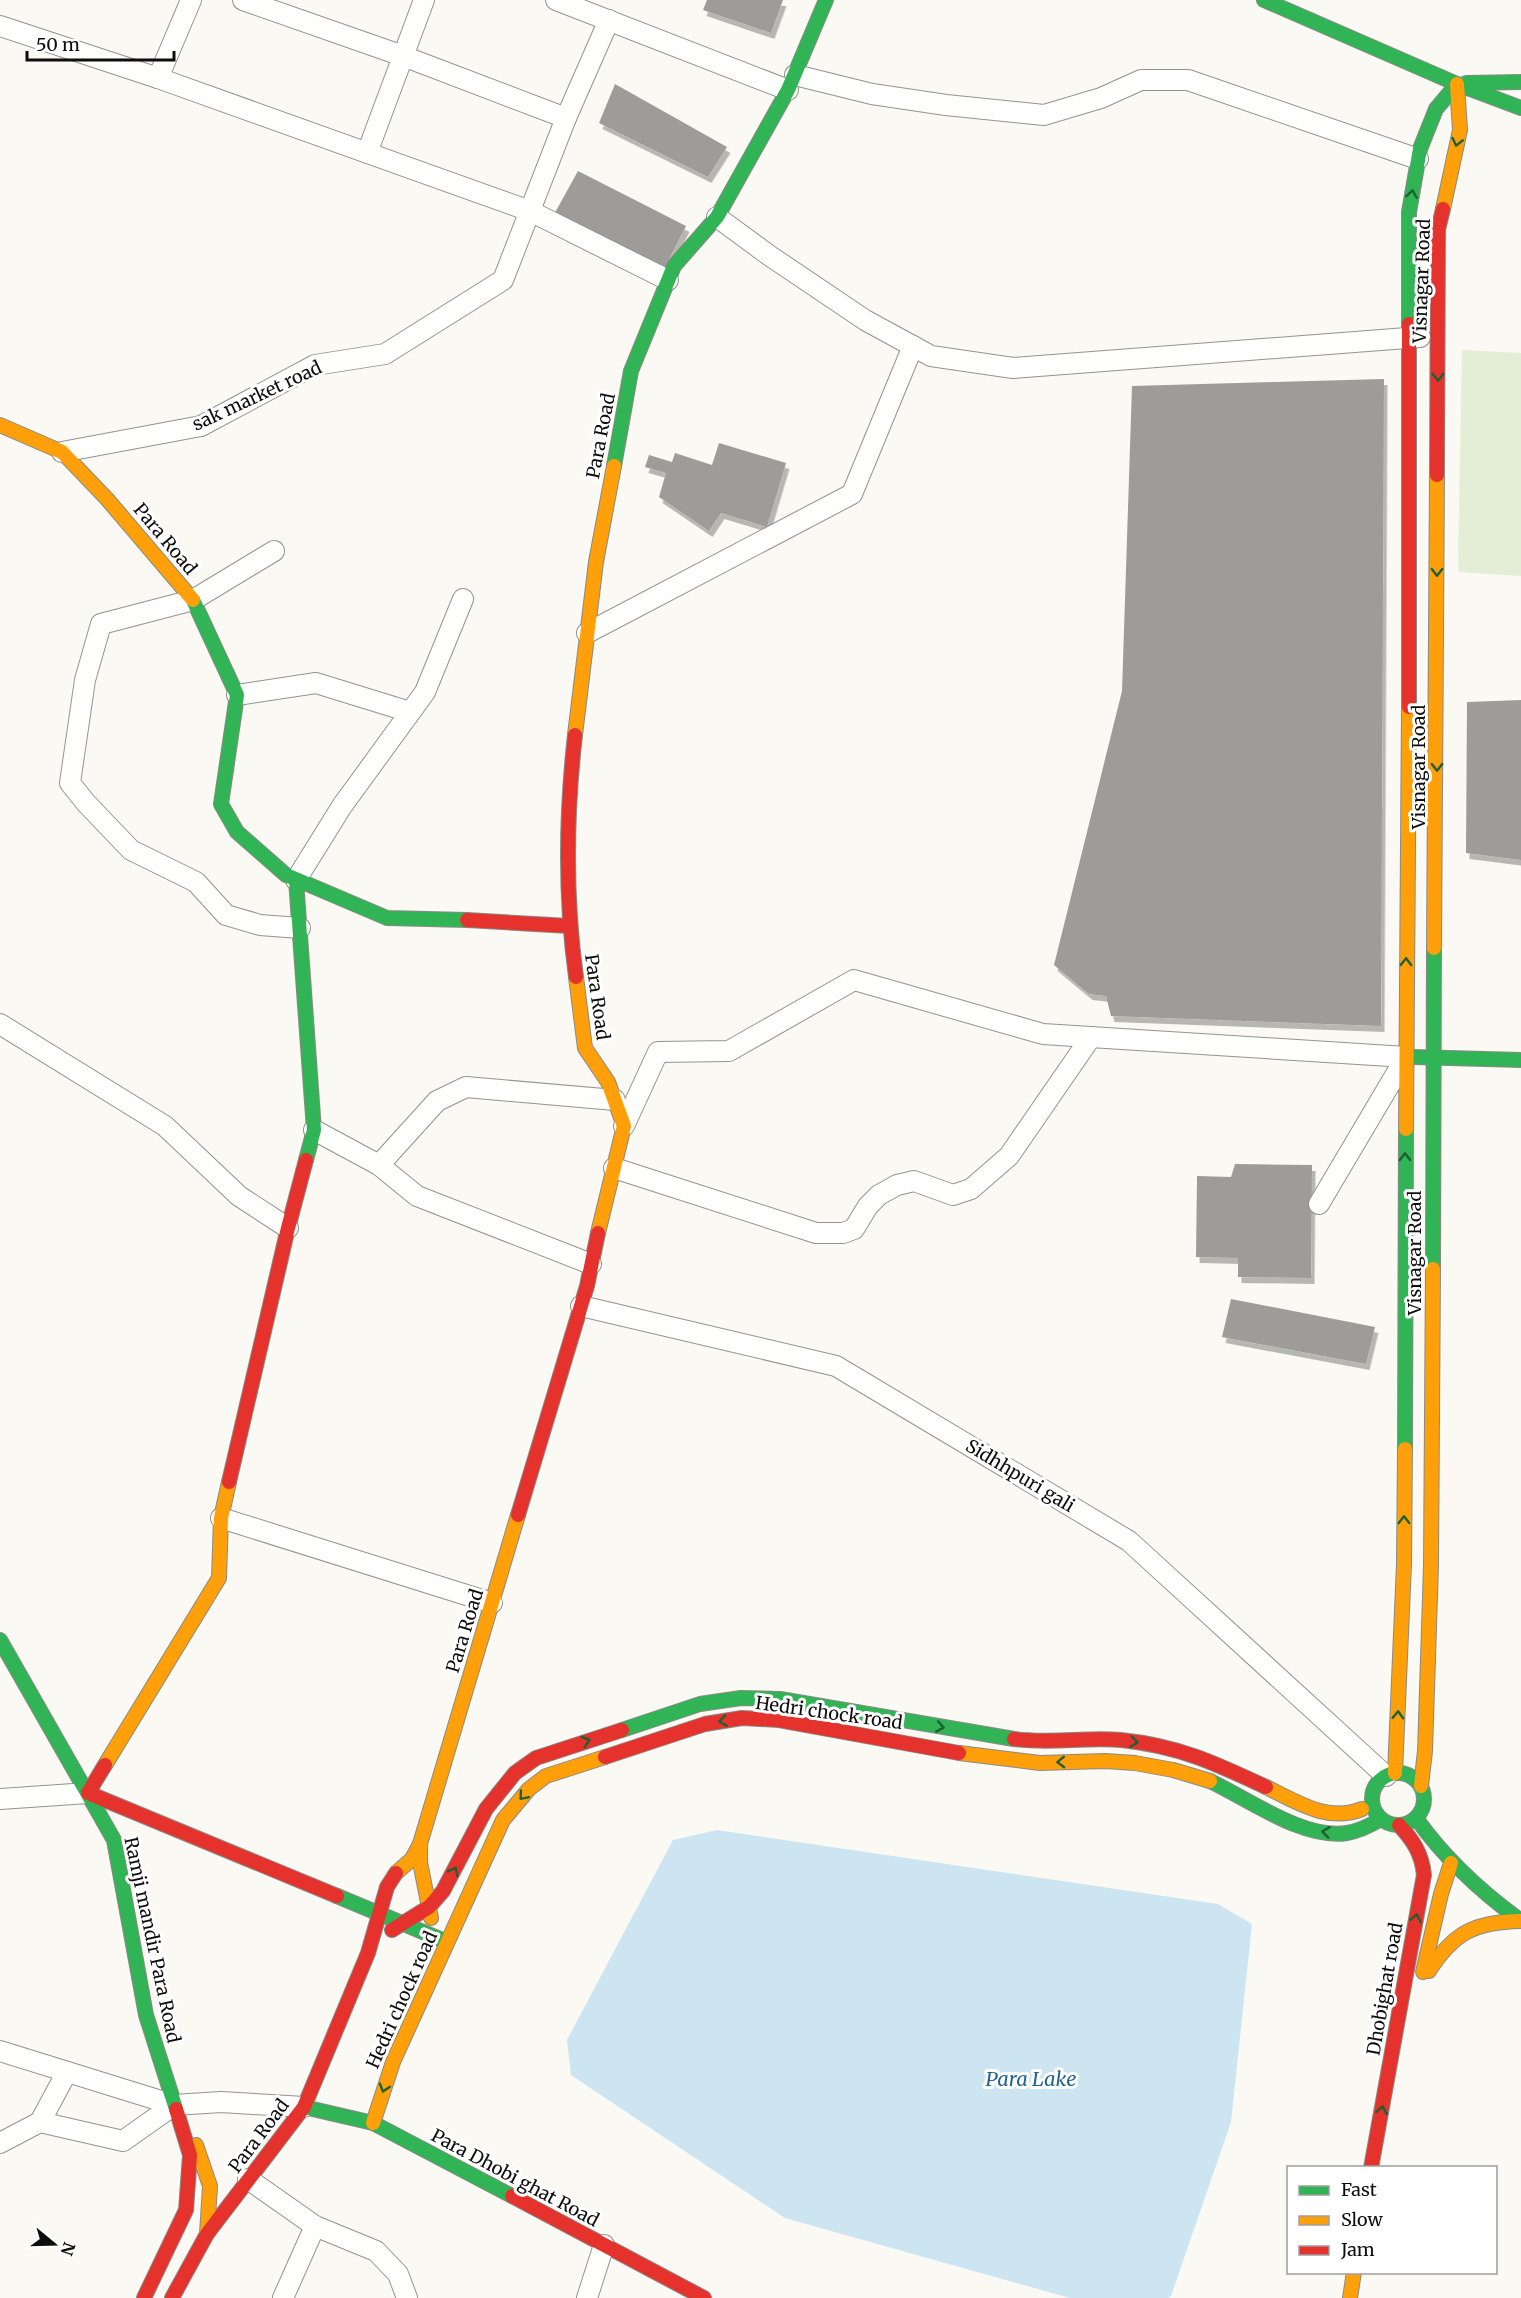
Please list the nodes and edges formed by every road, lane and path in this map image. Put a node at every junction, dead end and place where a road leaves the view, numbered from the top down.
1 (192, 0) edge
2 (243, 0) edge
3 (424, 0) edge
4 (556, 0) edge
5 (826, 0) edge
6 (1264, 0) edge
7 (609, 20) junction
8 (0, 26) edge
9 (403, 56) junction
10 (158, 78) junction
11 (791, 82) junction
12 (1521, 82) edge
13 (1457, 84) junction
14 (1521, 108) edge
15 (567, 118) junction
16 (367, 153) junction
17 (1418, 159) junction
18 (530, 211) junction
19 (717, 217) junction
20 (669, 280) junction
21 (1438, 336) junction
22 (1410, 337) junction
23 (913, 346) junction
24 (0, 425) edge
25 (62, 452) junction
26 (274, 551) dead end
27 (463, 599) dead end
28 (193, 600) junction
29 (587, 633) junction
30 (237, 695) junction
31 (410, 712) junction
32 (296, 880) junction
33 (569, 926) junction
34 (300, 928) junction
35 (0, 1024) edge
36 (1091, 1037) junction
37 (1406, 1057) junction
38 (1435, 1057) junction
39 (1521, 1060) edge
40 (615, 1100) junction
41 (624, 1126) junction
42 (314, 1130) junction
43 (379, 1165) junction
44 (614, 1168) junction
45 (1319, 1204) dead end
46 (288, 1228) junction
47 (591, 1264) junction
48 (581, 1306) junction
49 (221, 1518) junction
50 (492, 1603) junction
51 (0, 1640) edge
52 (1390, 1775) junction
53 (1421, 1786) junction
54 (88, 1793) junction
55 (0, 1799) edge
56 (1373, 1804) junction
57 (1416, 1818) junction
58 (1382, 1819) junction
59 (1399, 1825) junction
60 (420, 1844) junction
61 (1451, 1863) junction
62 (429, 1906) junction
63 (378, 1912) junction
64 (1521, 1921) edge
65 (402, 1922) junction
66 (433, 1936) junction
67 (447, 1942) junction
68 (368, 1953) junction
69 (432, 1977) junction
70 (0, 2051) edge
71 (67, 2072) junction
72 (178, 2104) junction
73 (303, 2107) junction
74 (40, 2122) junction
75 (374, 2123) junction
76 (0, 2144) edge
77 (1371, 2166) edge
78 (248, 2180) junction
79 (315, 2226) junction
80 (207, 2234) junction
81 (604, 2245) junction
82 (1354, 2274) edge
83 (144, 2298) edge
84 (172, 2298) edge
85 (283, 2298) edge
86 (407, 2298) edge
87 (587, 2298) edge
88 (704, 2298) edge
89 (1350, 2298) edge

1 - 10 street
2 - 9 street
3 - 9 street
4 - 7 street
5 - 11 main road, Para Road
6 - 13 main road
7 - 11 street
7 - 15 street, sak market road
8 - 10 street
9 - 15 street
9 - 16 street
10 - 16 street
11 - 17 street
11 - 19 main road, Para Road
12 - 13 main road
13 - 14 main road
13 - 17 main road, Visnagar Road
13 -> 21 main road, Visnagar Road
15 - 18 street, sak market road
16 - 18 street
22 -> 17 main road, Visnagar Road
18 - 20 street
18 - 25 street, sak market road
19 - 20 main road, Para Road
19 - 23 street
20 - 29 main road, Para Road
21 - 22 street
21 -> 38 main road, Visnagar Road
22 - 23 street
37 -> 22 main road, Visnagar Road
23 - 29 street
24 - 25 main road, Para Road
25 - 28 main road, Para Road
26 - 28 street
27 - 31 street
28 - 30 main road, Para Road
28 - 34 street
29 - 33 main road, Para Road
30 - 31 street
30 - 32 main road
31 - 32 street
32 - 33 main road
32 - 34 main road
33 - 40 main road, Para Road
34 - 42 main road
35 - 46 street
36 - 37 street
36 - 41 street
36 - 44 street
37 - 38 main road
37 - 45 street
52 -> 37 main road, Visnagar Road
38 - 39 main road
38 - 53 main road, Visnagar Road
40 - 41 main road, Para Road
40 - 43 street
41 - 44 main road, Para Road
42 - 43 street
42 - 46 main road
43 - 47 street
44 - 47 main road, Para Road
46 - 49 main road
47 - 48 main road, Para Road
48 - 50 main road, Para Road
48 - 52 street, Sidhhpuri gali
49 - 50 street
49 - 54 main road
50 - 60 main road, Para Road
51 - 54 main road, Ramji mandir Para Road
52 - 53 main road
52 - 56 main road
53 - 57 main road
54 - 55 street
54 - 63 main road
54 - 72 main road, Ramji mandir Para Road
56 - 58 main road
62 -> 56 main road, Hedri chock road
57 - 59 main road
57 - 61 main road
58 - 59 main road
58 -> 67 main road, Hedri chock road
77 -> 59 main road, Dhobighat road
60 - 62 main road
60 - 63 main road, Para Road
61 - 64 main road
61 - 64 main road, Dhobighat road
62 - 65 main road, Hedri chock road
62 - 66 main road
63 - 65 main road
63 - 68 main road, Para Road
65 - 66 main road
65 - 68 main road, Hedri chock road
66 - 67 main road
66 - 69 main road
67 - 69 main road, Hedri chock road
68 - 73 main road, Para Road
69 -> 75 main road, Hedri chock road
70 - 71 street
71 - 72 street
71 - 74 street
72 - 73 street
72 - 74 street
72 - 80 main road
72 - 83 main road, Ramji mandir Para Road
73 - 75 main road, Para Dhobi ghat Road
73 - 78 main road, Para Road
74 - 76 street
75 - 81 main road, Para Dhobi ghat Road
78 - 79 street
78 - 80 main road, Para Road
79 - 85 street
79 - 86 street
80 - 84 main road, Para Road
81 - 87 street
81 - 88 main road, Para Dhobi ghat Road
82 - 89 main road

